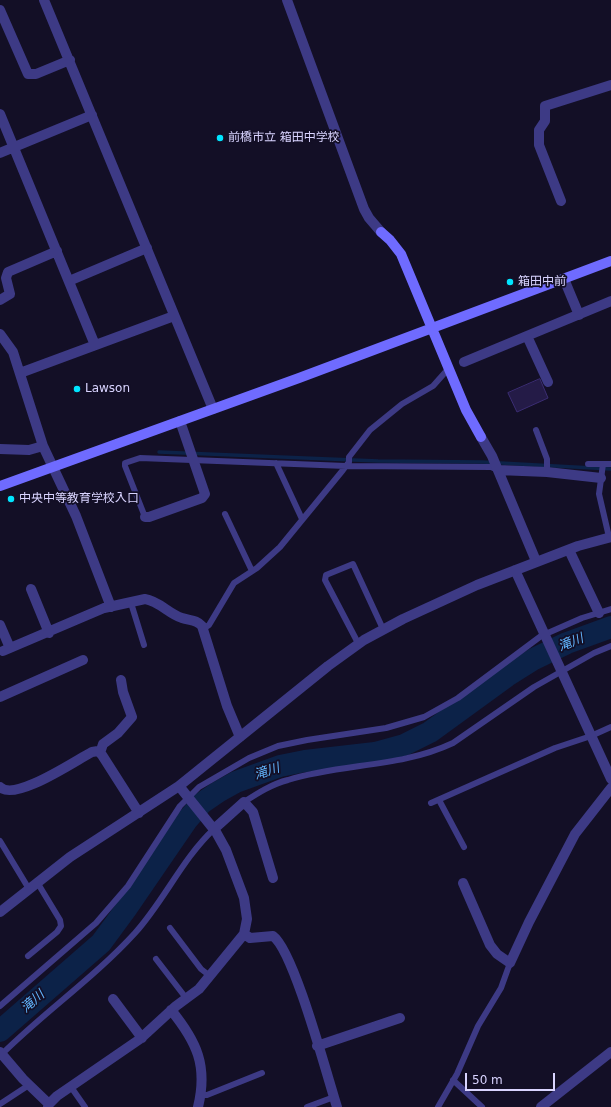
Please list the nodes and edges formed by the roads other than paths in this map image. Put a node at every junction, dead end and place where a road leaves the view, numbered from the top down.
1 (44, 0) edge
2 (287, 0) edge
3 (0, 10) edge
4 (70, 60) junction
5 (611, 85) edge
6 (0, 114) edge
7 (92, 115) junction
8 (14, 147) junction
9 (0, 153) edge
10 (561, 200) dead end
11 (146, 248) junction
12 (56, 251) junction
13 (611, 261) edge
14 (564, 279) junction
15 (69, 280) junction
16 (0, 300) edge
17 (611, 301) edge
18 (579, 315) junction
19 (174, 316) junction
20 (432, 328) junction
21 (0, 334) edge
22 (528, 336) junction
23 (94, 345) junction
24 (464, 362) dead end
25 (449, 368) junction
26 (20, 373) junction
27 (548, 382) dead end
28 (213, 409) junction
29 (180, 421) junction
30 (536, 430) dead end
31 (43, 446) junction
32 (0, 449) edge
33 (194, 460) junction
34 (348, 462) junction
35 (276, 463) junction
36 (588, 464) dead end
37 (611, 464) edge
38 (52, 468) junction
39 (547, 468) junction
40 (498, 470) junction
41 (602, 470) junction
42 (0, 486) edge
43 (225, 514) dead end
44 (145, 517) joint
45 (302, 519) junction
46 (610, 537) edge
47 (568, 550) junction
48 (536, 562) junction
49 (515, 570) junction
50 (252, 571) junction
51 (31, 589) dead end
52 (131, 603) junction
53 (111, 606) junction
54 (611, 609) edge
55 (599, 613) junction
56 (0, 625) edge
57 (203, 629) junction
58 (383, 629) junction
59 (49, 633) junction
60 (546, 636) junction
61 (358, 643) junction
62 (144, 645) dead end
63 (611, 646) edge
64 (84, 660) dead end
65 (561, 670) junction
66 (121, 680) dead end
67 (0, 697) edge
68 (611, 727) edge
69 (591, 736) junction
70 (240, 737) junction
71 (100, 753) junction
72 (611, 779) edge
73 (179, 786) junction
74 (0, 787) edge
75 (611, 788) edge
76 (189, 799) junction
77 (439, 800) junction
78 (244, 802) junction
79 (432, 803) dead end
80 (139, 814) junction
81 (212, 827) junction
82 (0, 841) edge
83 (464, 847) dead end
84 (273, 878) dead end
85 (463, 883) dead end
86 (33, 885) junction
87 (0, 912) edge
88 (170, 928) dead end
89 (244, 934) junction
90 (28, 956) dead end
91 (156, 959) dead end
92 (510, 963) junction
93 (210, 976) junction
94 (186, 998) junction
95 (113, 999) dead end
96 (0, 1006) edge
97 (171, 1010) junction
98 (400, 1018) dead end
99 (142, 1038) junction
100 (317, 1046) junction
101 (611, 1052) edge
102 (1, 1054) edge
103 (262, 1073) dead end
104 (453, 1080) junction
105 (29, 1085) junction
106 (71, 1087) junction
107 (200, 1095) junction
108 (335, 1102) edge
109 (0, 1104) edge
110 (49, 1105) edge
111 (85, 1107) edge
112 (198, 1107) edge
113 (307, 1107) edge
114 (438, 1107) edge
115 (482, 1107) edge
116 (541, 1107) edge

1 - 4 street
2 - 20 street
3 - 4 street
4 - 7 street
5 - 10 street
6 - 8 street
7 - 8 street
7 - 11 street
8 - 9 street
8 - 12 street
11 - 15 street
11 - 19 street
12 - 15 street
12 - 16 street
13 - 14 street
14 - 18 street
14 - 20 street
15 - 23 street
17 - 18 street
18 - 22 street
19 - 23 street
19 - 28 street
20 - 25 street
20 - 28 street
21 - 26 street
22 - 24 street
22 - 27 street
23 - 26 street
25 - 34 lane
25 - 40 street
26 - 31 street
28 - 29 street
29 - 33 street
29 - 38 street
30 - 39 lane
31 - 32 street
31 - 38 street
33 - 35 lane
33 - 44 street
33 - 44 lane
34 - 35 lane
34 - 40 lane
34 - 45 lane
35 - 45 lane
36 - 41 lane
37 - 41 lane
38 - 42 street
38 - 53 street
39 - 40 street
39 - 41 street
40 - 48 street
41 - 46 lane
43 - 50 lane
45 - 50 lane
46 - 47 street
47 - 48 street
47 - 55 street
48 - 49 street
49 - 58 street
49 - 60 street
50 - 57 lane
51 - 59 street
52 - 53 street
52 - 57 street
52 - 62 lane
53 - 59 street
54 - 55 lane
55 - 60 lane
56 - 59 street
57 - 70 street
58 - 61 street
58 - 61 lane
60 - 65 street
60 - 76 lane
61 - 70 street
63 - 65 lane
64 - 67 street
65 - 69 street
65 - 78 lane
66 - 71 street
68 - 69 lane
69 - 72 street
69 - 77 lane
70 - 73 street
71 - 74 street
71 - 80 street
73 - 76 street
73 - 80 street
75 - 92 street
76 - 81 street
76 - 96 lane
77 - 79 lane
77 - 83 lane
78 - 81 street
78 - 84 street
80 - 86 street
81 - 89 street
81 - 102 lane
82 - 86 lane
85 - 92 street
86 - 87 street
86 - 90 lane
88 - 93 lane
89 - 93 street
89 - 100 street
91 - 94 lane
92 - 104 lane
93 - 94 street
94 - 97 street
95 - 99 street
97 - 99 street
97 - 107 street
98 - 100 street
99 - 106 street
100 - 108 street
101 - 116 street
102 - 105 street
103 - 107 lane
104 - 114 lane
104 - 115 lane
105 - 109 lane
105 - 110 street
106 - 110 street
106 - 111 lane
107 - 112 street
108 - 113 lane

